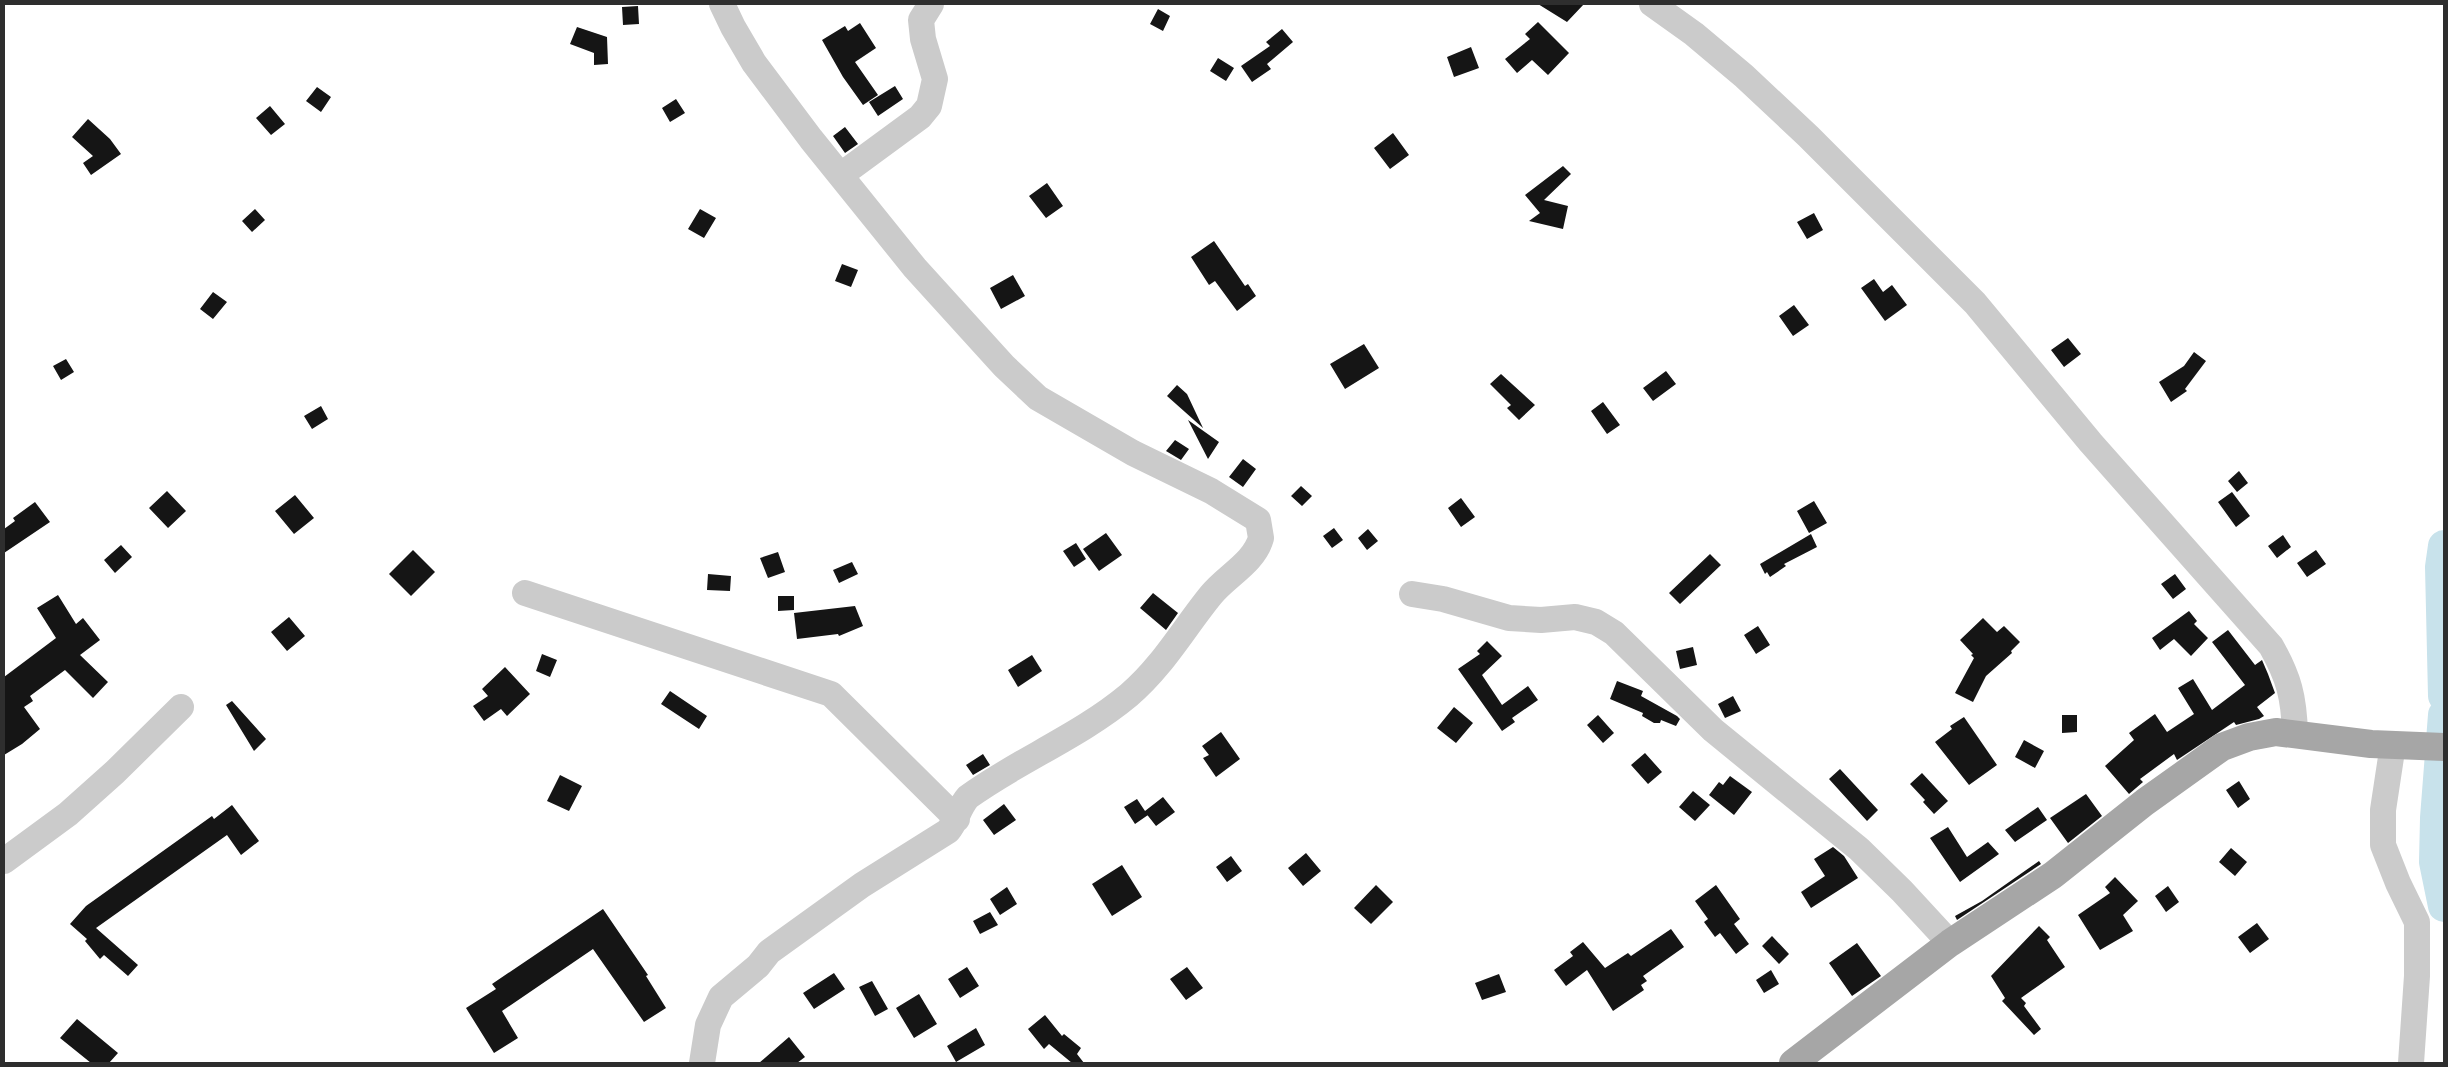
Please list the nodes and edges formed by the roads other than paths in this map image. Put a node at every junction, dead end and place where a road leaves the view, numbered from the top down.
1 (722, 4) edge
2 (931, 4) edge
3 (1652, 4) edge
4 (841, 175) junction
5 (525, 593) dead end
6 (1412, 594) dead end
7 (181, 707) dead end
8 (2295, 734) junction
9 (2393, 744) junction
10 (2432, 746) edge
11 (957, 819) junction
12 (4, 861) edge
13 (1950, 943) junction
14 (702, 1063) edge
15 (1793, 1063) edge
16 (2411, 1063) edge

1 - 4 street
2 - 4 street
3 - 8 street
4 - 11 street
5 - 11 street
6 - 13 street
7 - 12 street
8 - 9 main road
8 - 13 main road
9 - 10 main road
9 - 16 street
11 - 14 street
13 - 15 main road

